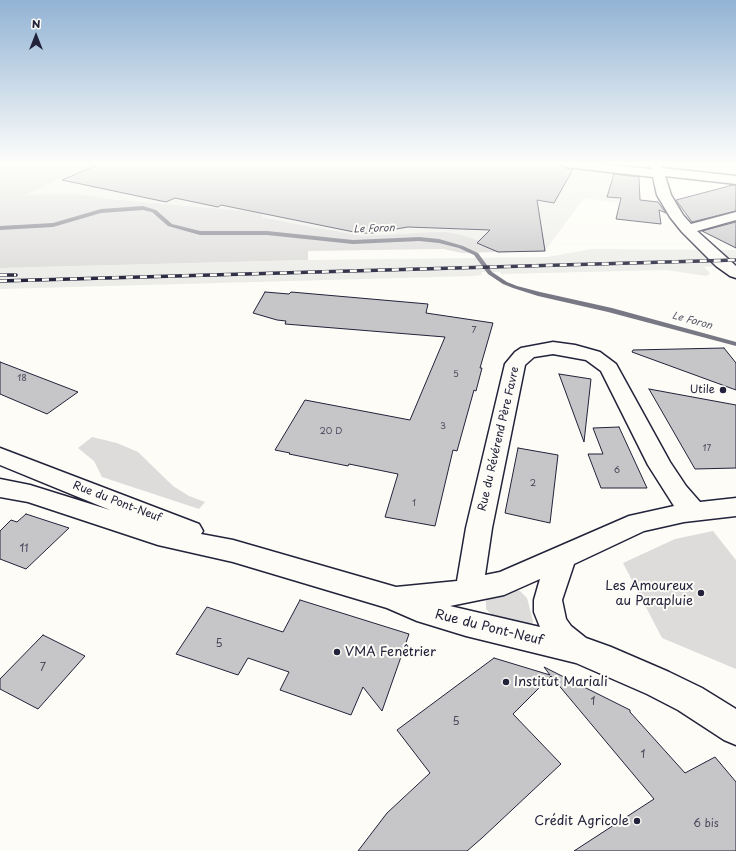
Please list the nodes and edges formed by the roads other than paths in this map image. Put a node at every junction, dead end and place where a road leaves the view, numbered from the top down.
1 (669, 203) edge
2 (736, 216) edge
3 (686, 229) junction
4 (736, 273) edge
5 (0, 456) edge
6 (0, 488) edge
7 (736, 507) edge
8 (693, 511) junction
9 (232, 551) junction
10 (563, 556) junction
11 (469, 591) junction
12 (394, 598) junction
13 (576, 649) junction
14 (736, 728) edge

1 - 3 street
2 - 3 street
3 - 4 street
5 - 9 street, Rue du Pont-Neuf
6 - 9 street, Rue du Pont-Neuf
7 - 8 street
8 - 10 street
8 - 11 street, Rue du Révérend Père Favre
9 - 12 street, Rue du Pont-Neuf
10 - 11 street
10 - 13 street
11 - 12 street
12 - 13 street, Rue du Pont-Neuf
13 - 14 street, Rue du Pont-Neuf

